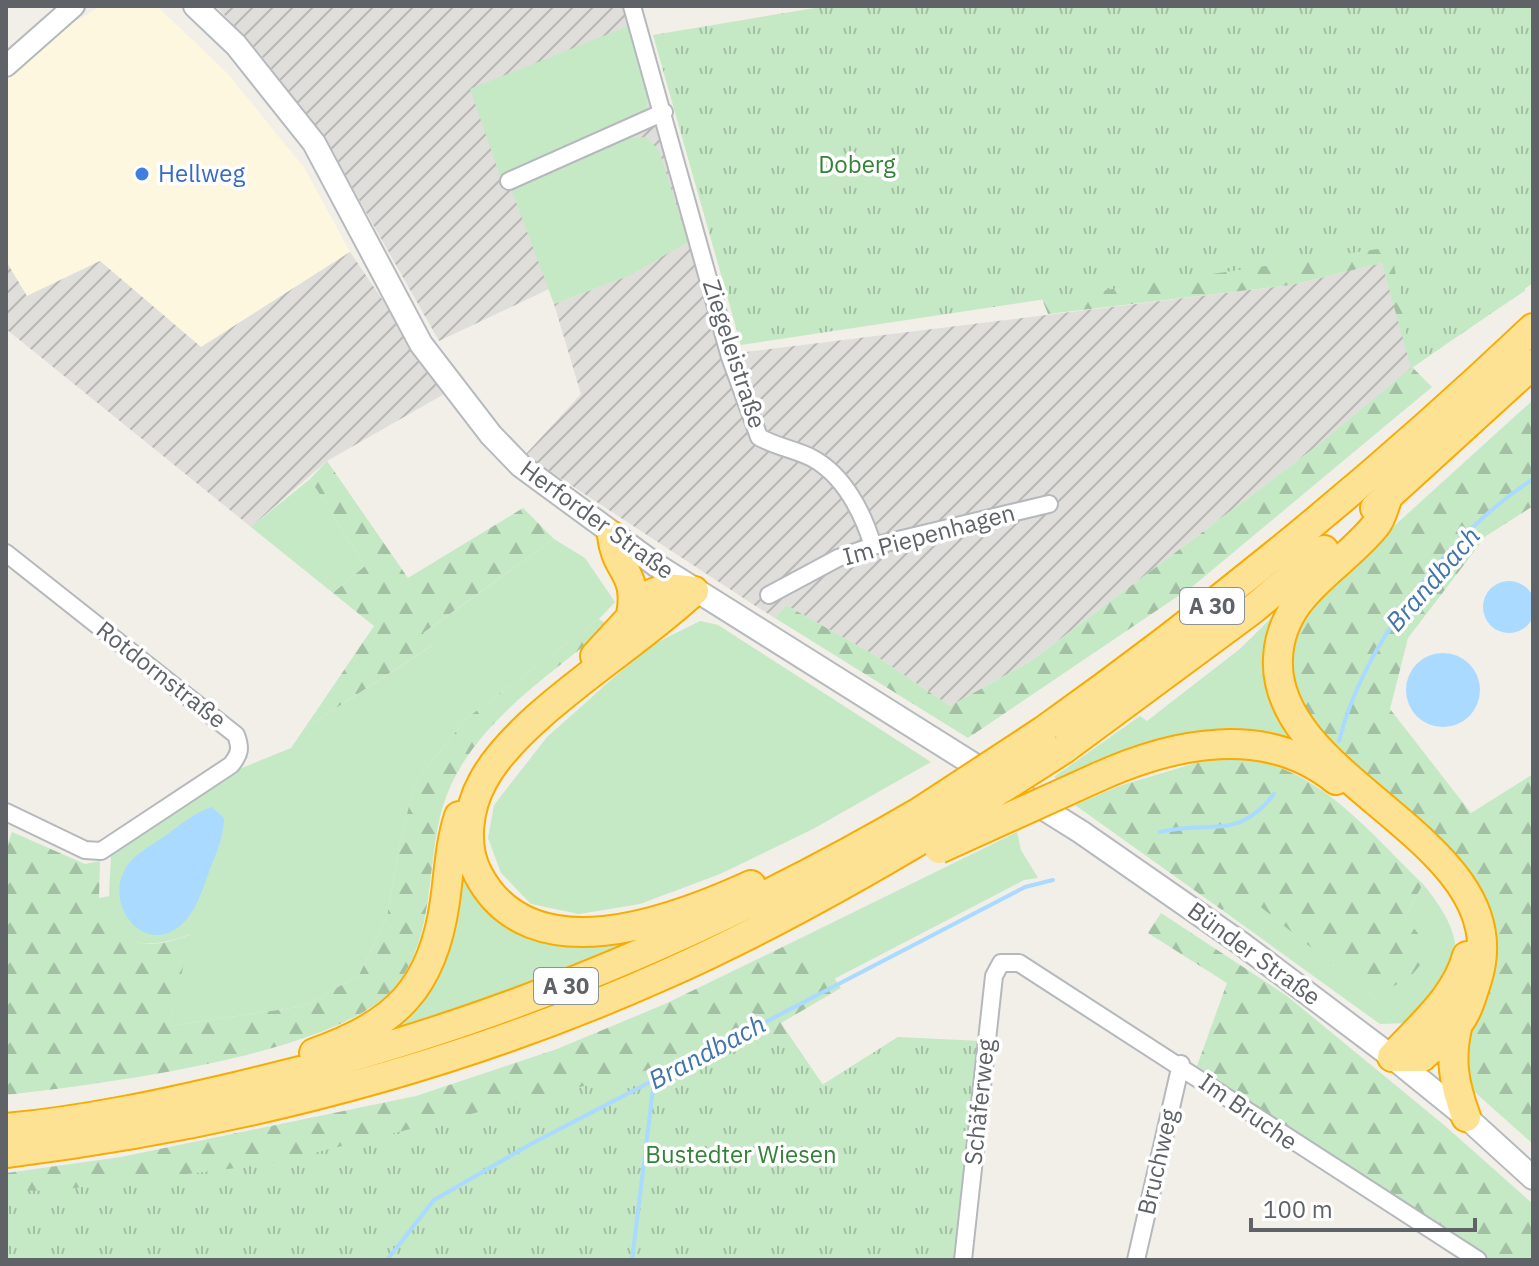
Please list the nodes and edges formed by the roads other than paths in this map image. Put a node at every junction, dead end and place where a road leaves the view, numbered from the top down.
1 (74, 6) edge
2 (178, 6) edge
3 (195, 6) edge
4 (632, 6) edge
5 (6, 66) edge
6 (664, 112) junction
7 (509, 181) dead end
8 (338, 188) junction
9 (1533, 328) edge
10 (1533, 364) edge
11 (1388, 497) junction
12 (1049, 504) dead end
13 (612, 536) junction
14 (873, 546) junction
15 (6, 553) edge
16 (694, 591) junction
17 (769, 595) dead end
18 (631, 615) junction
19 (955, 754) joint
20 (6, 812) edge
21 (931, 831) junction
22 (1019, 963) joint
23 (1458, 1024) junction
24 (1392, 1057) junction
25 (1181, 1064) junction
26 (186, 1098) junction
27 (1466, 1117) junction
28 (6, 1128) edge
29 (6, 1153) edge
30 (1533, 1178) edge
31 (963, 1260) edge
32 (1136, 1260) edge
33 (1478, 1260) edge

1 - 5 street
2 - 8 main road, Herforder Straße
3 - 8 main road, Herforder Straße
4 - 6 street, Ziegeleistraße
6 - 7 street
6 - 14 street, Ziegeleistraße
8 - 13 main road, Herforder Straße
9 - 21 highway, A 30, bridge
10 - 11 highway, A 30
11 - 21 highway, A 30, bridge
11 - 23 highway
12 - 14 street, Im Piepenhagen
13 - 16 main road, Herforder Straße
13 - 18 highway
14 - 17 street, Im Piepenhagen
15 - 20 street, Rotdornstraße
16 - 18 highway
16 - 19 main road, Herforder Straße
16 - 21 highway
18 - 26 highway
19 - 24 main road, Bünder Straße
21 - 24 highway, bridge
21 - 26 highway, A 30
21 - 29 highway, A 30
22 - 25 street, Im Bruche
22 - 31 street, Schäferweg
23 - 24 highway
23 - 27 highway
24 - 27 main road, Bünder Straße
25 - 32 street, Bruchweg
25 - 33 street, Im Bruche
26 - 28 highway, A 30
27 - 30 main road, Bünder Straße

